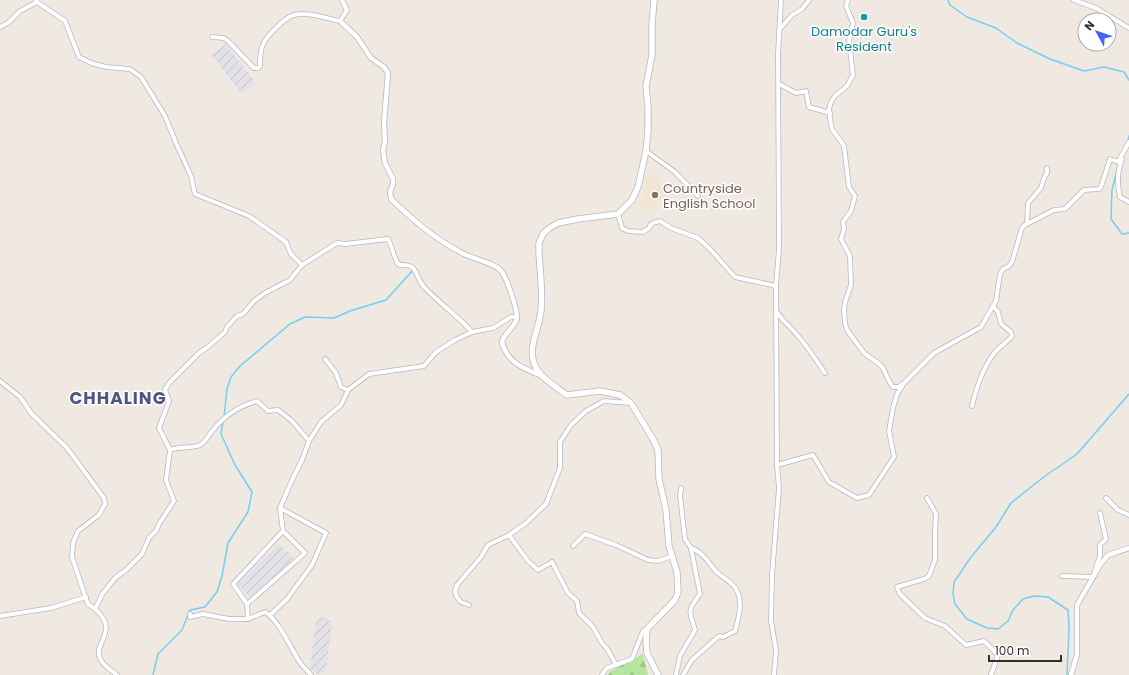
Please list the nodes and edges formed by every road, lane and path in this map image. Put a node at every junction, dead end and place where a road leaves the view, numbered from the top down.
1 (342, 0) edge
2 (654, 0) edge
3 (781, 0) edge
4 (809, 0) edge
5 (848, 0) edge
6 (1074, 0) edge
7 (36, 1) edge
8 (340, 21) junction
9 (0, 26) edge
10 (1129, 28) edge
11 (779, 30) junction
12 (212, 37) dead end
13 (779, 84) junction
14 (830, 113) junction
15 (1128, 143) edge
16 (646, 152) junction
17 (1047, 168) dead end
18 (698, 196) dead end
19 (1129, 202) edge
20 (618, 214) junction
21 (1027, 224) junction
22 (302, 265) junction
23 (776, 286) junction
24 (993, 306) junction
25 (776, 309) junction
26 (517, 316) junction
27 (472, 332) junction
28 (325, 359) dead end
29 (825, 373) dead end
30 (543, 377) junction
31 (0, 381) edge
32 (904, 383) junction
33 (348, 390) junction
34 (631, 403) junction
35 (972, 406) dead end
36 (309, 441) junction
37 (170, 450) junction
38 (777, 465) junction
39 (681, 488) dead end
40 (927, 498) dead end
41 (1106, 498) dead end
42 (280, 508) junction
43 (1100, 512) dead end
44 (1129, 515) edge
45 (283, 531) junction
46 (509, 535) junction
47 (573, 546) dead end
48 (691, 548) junction
49 (1129, 548) edge
50 (672, 556) junction
51 (1062, 576) dead end
52 (1093, 577) junction
53 (86, 598) junction
54 (247, 604) junction
55 (469, 605) dead end
56 (95, 609) junction
57 (190, 614) dead end
58 (270, 615) junction
59 (0, 616) edge
60 (248, 619) junction
61 (647, 629) junction
62 (616, 665) junction
63 (116, 675) edge
64 (311, 675) edge
65 (602, 675) edge
66 (658, 675) edge
67 (676, 675) edge
68 (683, 675) edge
69 (774, 675) edge
70 (991, 675) edge
71 (1071, 675) edge

1 - 8 street
2 - 16 main road
3 - 11 street
4 - 11 street
5 - 14 street
6 - 10 street
7 - 9 street
7 - 22 street
8 - 12 street
8 - 26 street
11 - 13 street
13 - 14 street
13 - 23 street
14 - 32 street
15 - 19 street
15 - 21 street
16 - 18 street
16 - 20 main road
17 - 21 street
20 - 23 street
20 - 30 main road
21 - 24 street
22 - 27 street
22 - 37 street
23 - 25 street
24 - 32 street
24 - 35 street
25 - 29 street
25 - 38 street
26 - 27 street
26 - 30 street
27 - 33 street
28 - 33 street
30 - 34 main road
31 - 53 street
32 - 38 street
33 - 36 street
34 - 46 street
34 - 50 main road
36 - 37 street
36 - 42 street
37 - 56 street
38 - 69 street
39 - 48 street
40 - 70 street
41 - 44 street
42 - 45 street
42 - 58 street
43 - 52 street
45 - 54 street
45 - 54 street
46 - 55 street
46 - 62 street
47 - 50 street
48 - 67 street
48 - 68 street
49 - 52 street
50 - 61 main road
51 - 52 street
52 - 71 street
53 - 56 street
53 - 59 street
54 - 60 street
56 - 63 street
57 - 60 street
58 - 60 street
58 - 64 street
61 - 62 street
61 - 66 main road
62 - 65 street

